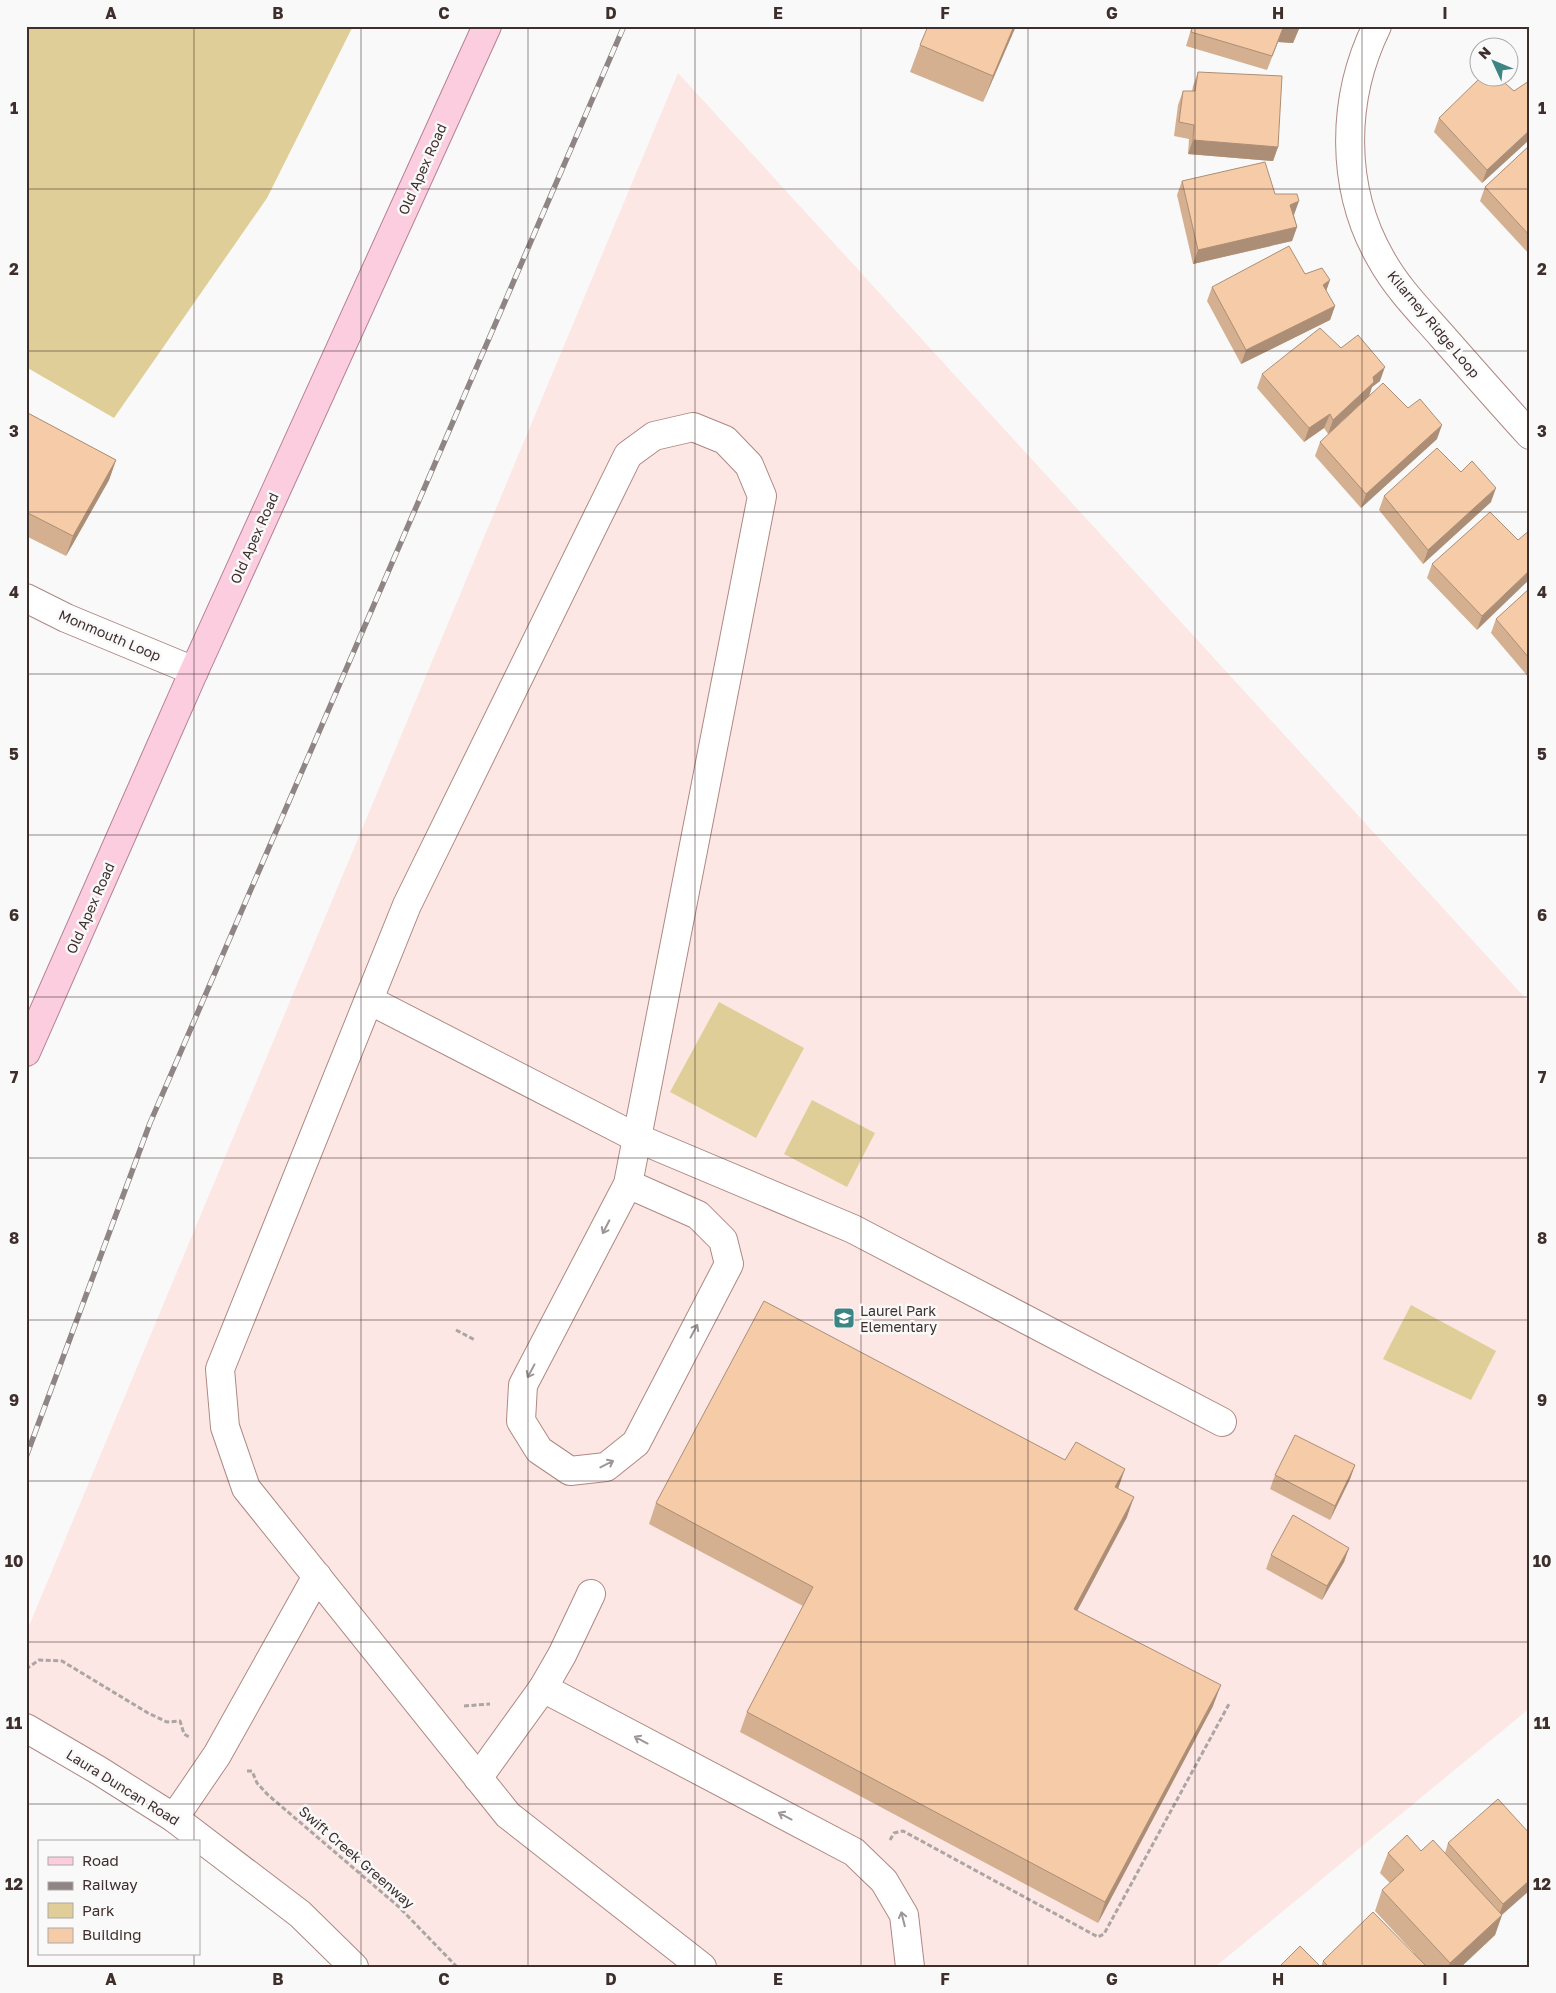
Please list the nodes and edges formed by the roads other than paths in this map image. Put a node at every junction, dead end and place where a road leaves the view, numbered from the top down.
1 (487, 26) edge
2 (1377, 26) edge
3 (1530, 435) edge
4 (26, 598) edge
5 (194, 671) junction
6 (369, 1000) junction
7 (32, 1023) edge
8 (26, 1052) edge
9 (637, 1138) junction
10 (628, 1184) junction
11 (1222, 1422) dead end
12 (317, 1576) junction
13 (591, 1594) dead end
14 (543, 1688) junction
15 (26, 1728) edge
16 (478, 1778) junction
17 (174, 1818) junction
18 (354, 1967) edge
19 (702, 1967) edge
20 (910, 1967) edge

1 - 5 main road, Old Apex Road
2 - 3 street, Kilarney Ridge Loop
4 - 5 street, Monmouth Loop
5 - 7 main road, Old Apex Road
6 - 9 street
6 - 9 street
6 - 12 street
7 - 8 main road, Old Apex Road
9 - 10 street
9 - 11 street
10 -> 10 street
12 - 16 street
12 - 17 street
13 - 14 street
14 - 16 street
20 -> 14 street
15 - 17 street, Laura Duncan Road
16 - 19 street
17 - 18 street, Laura Duncan Road

